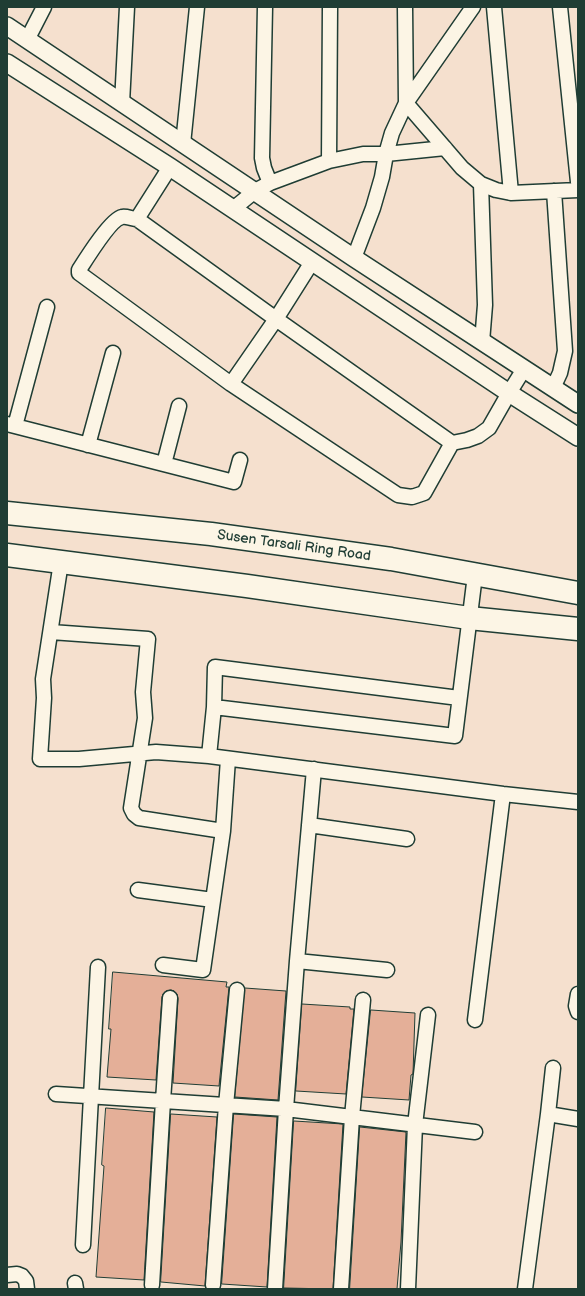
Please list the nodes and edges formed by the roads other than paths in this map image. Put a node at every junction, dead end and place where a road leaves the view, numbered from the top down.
1 (44, 7) edge
2 (126, 7) edge
3 (197, 7) edge
4 (265, 7) edge
5 (330, 7) edge
6 (405, 7) edge
7 (473, 7) edge
8 (494, 7) edge
9 (560, 7) edge
10 (7, 26) edge
11 (27, 40) junction
12 (7, 63) edge
13 (122, 103) junction
14 (406, 103) junction
15 (183, 144) junction
16 (445, 148) junction
17 (386, 154) junction
18 (329, 161) junction
19 (170, 167) junction
20 (578, 182) edge
21 (270, 183) junction
22 (481, 184) junction
23 (578, 190) edge
24 (255, 191) junction
25 (554, 191) junction
26 (511, 193) junction
27 (233, 209) junction
28 (137, 219) junction
29 (354, 258) junction
30 (312, 262) junction
31 (47, 308) dead end
32 (276, 319) junction
33 (482, 342) junction
34 (113, 353) dead end
35 (524, 369) junction
36 (231, 384) junction
37 (553, 388) junction
38 (509, 393) junction
39 (578, 404) edge
40 (179, 406) dead end
41 (11, 425) edge
42 (578, 437) edge
43 (452, 443) junction
44 (88, 445) junction
45 (240, 460) dead end
46 (164, 464) junction
47 (7, 513) edge
48 (7, 555) edge
49 (61, 562) junction
50 (475, 574) junction
51 (578, 593) edge
52 (469, 618) junction
53 (578, 629) edge
54 (51, 632) junction
55 (459, 698) junction
56 (214, 706) junction
57 (139, 754) junction
58 (209, 756) junction
59 (228, 759) junction
60 (314, 769) junction
61 (503, 794) junction
62 (578, 802) edge
63 (309, 825) junction
64 (223, 831) junction
65 (407, 839) dead end
66 (138, 890) dead end
67 (214, 900) junction
68 (297, 961) junction
69 (163, 965) dead end
70 (98, 967) dead end
71 (387, 970) dead end
72 (237, 990) dead end
73 (578, 994) edge
74 (170, 998) dead end
75 (363, 1000) dead end
76 (578, 1012) edge
77 (428, 1015) dead end
78 (475, 1020) dead end
79 (553, 1068) dead end
80 (56, 1094) dead end
81 (91, 1096) junction
82 (162, 1101) junction
83 (226, 1105) junction
84 (286, 1109) junction
85 (548, 1114) junction
86 (352, 1117) junction
87 (578, 1119) edge
88 (415, 1125) junction
89 (475, 1132) dead end
90 (83, 1245) dead end
91 (7, 1275) edge
92 (152, 1285) dead end
93 (213, 1286) dead end
94 (27, 1289) edge
95 (275, 1289) edge
96 (341, 1289) edge
97 (408, 1289) edge
98 (525, 1289) edge

1 - 11 street
2 - 13 street
3 - 15 street
4 - 21 street
5 - 18 street
6 - 14 street
7 - 14 street
8 - 26 street
9 - 20 street
10 - 11 street
11 - 13 street
12 - 19 street
13 - 15 street
14 - 16 street
14 - 17 street
15 - 24 street
16 - 17 street
16 - 22 street
17 - 18 street
17 - 29 street
18 - 21 street
19 - 27 street
19 - 28 street
21 - 24 street
22 - 26 street
22 - 33 street
23 - 25 street
24 - 27 street
24 - 29 street
25 - 26 street
25 - 37 street
27 - 30 street
28 - 32 street
28 - 36 street
29 - 33 street
30 - 32 street
30 - 38 street
31 - 41 street
32 - 36 street
32 - 43 street
33 - 35 street
34 - 44 street
35 - 37 street
35 - 38 street
36 - 43 street
37 - 39 street
38 - 42 street
38 - 43 street
40 - 46 street
41 - 44 street
44 - 46 street
45 - 46 street
47 - 50 main road, Susen Tarsali Ring Road
48 - 49 main road
49 - 52 main road
49 - 54 street
50 - 51 main road, Susen Tarsali Ring Road
50 - 52 street
52 - 53 main road
52 - 55 street
54 - 57 street
54 - 57 street
55 - 56 street
55 - 56 street
56 - 58 street
57 - 58 street
57 - 64 street
58 - 59 street
59 - 60 street
59 - 64 street
60 - 61 street
60 - 63 street
61 - 62 street
61 - 78 street
63 - 65 street
63 - 68 street
64 - 67 street
66 - 67 street
67 - 69 street
68 - 71 street
68 - 84 street
70 - 81 street
72 - 83 street
73 - 76 street
74 - 82 street
75 - 86 street
77 - 88 street
79 - 85 street
80 - 81 street
81 - 82 street
81 - 90 street
82 - 83 street
82 - 92 street
83 - 84 street
83 - 93 street
84 - 86 street
84 - 95 street
85 - 87 street
85 - 98 street
86 - 88 street
86 - 96 street
88 - 89 street
88 - 97 street
91 - 94 street

